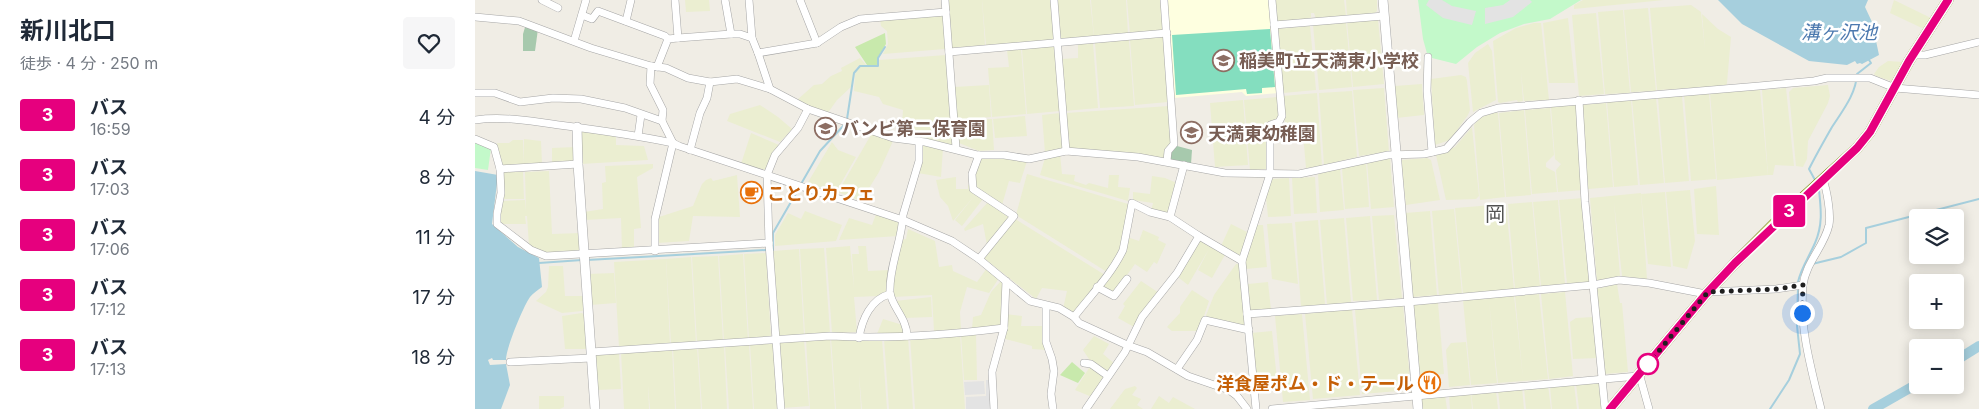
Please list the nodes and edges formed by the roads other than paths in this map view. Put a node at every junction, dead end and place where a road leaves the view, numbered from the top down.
1 (586, 0) edge
2 (631, 0) edge
3 (675, 0) edge
4 (725, 0) edge
5 (749, 0) edge
6 (800, 0) edge
7 (945, 0) edge
8 (1054, 0) edge
9 (1164, 0) edge
10 (1272, 0) edge
11 (1383, 0) edge
12 (1948, 0) edge
13 (541, 2) edge
14 (559, 8) dead end
15 (946, 12) junction
16 (582, 15) junction
17 (1384, 16) junction
18 (475, 17) edge
19 (625, 21) junction
20 (1274, 25) junction
21 (1167, 33) junction
22 (731, 34) junction
23 (678, 38) junction
24 (751, 38) junction
25 (668, 39) junction
26 (574, 41) junction
27 (1057, 42) junction
28 (1979, 42) edge
29 (817, 43) junction
30 (805, 46) junction
31 (949, 52) junction
32 (757, 53) junction
33 (808, 55) dead end
34 (1912, 55) junction
35 (1428, 56) dead end
36 (654, 67) junction
37 (710, 82) junction
38 (1895, 88) junction
39 (770, 89) junction
40 (475, 93) edge
41 (1979, 96) edge
42 (1579, 100) junction
43 (808, 108) junction
44 (641, 115) junction
45 (475, 120) edge
46 (662, 121) junction
47 (577, 127) junction
48 (638, 136) junction
49 (475, 139) edge
50 (919, 141) junction
51 (673, 143) junction
52 (956, 148) junction
53 (690, 150) junction
54 (1067, 150) junction
55 (1432, 152) junction
56 (979, 155) junction
57 (1395, 155) junction
58 (1167, 161) junction
59 (578, 164) junction
60 (1184, 165) junction
61 (501, 169) junction
62 (1270, 174) junction
63 (767, 175) junction
64 (1823, 180) junction
65 (1170, 217) junction
66 (903, 220) junction
67 (1199, 236) junction
68 (769, 243) junction
69 (655, 250) junction
70 (585, 255) junction
71 (979, 260) junction
72 (1242, 261) junction
73 (1127, 279) dead end
74 (1006, 281) junction
75 (1593, 285) junction
76 (1800, 285) junction
77 (1097, 288) junction
78 (1707, 293) junction
79 (890, 294) junction
80 (1408, 302) junction
81 (1046, 306) junction
82 (1247, 314) junction
83 (1074, 317) junction
84 (1003, 328) junction
85 (1249, 330) junction
86 (907, 336) junction
87 (859, 338) junction
88 (775, 340) junction
89 (1127, 345) junction
90 (591, 355) junction
91 (511, 362) dead end
92 (1084, 363) dead end
93 (1177, 369) junction
94 (1639, 374) junction
95 (1107, 376) junction
96 (1603, 378) junction
97 (1417, 395) junction
98 (595, 409) edge
99 (781, 409) edge
100 (994, 409) edge
101 (1053, 409) edge
102 (1086, 409) edge
103 (1247, 409) edge
104 (1256, 409) edge
105 (1272, 409) edge
106 (1418, 409) edge
107 (1605, 409) edge
108 (1610, 409) edge
109 (1649, 409) edge
110 (1821, 409) edge

1 - 16 street
2 - 19 street
3 - 23 street
4 - 22 street
5 - 24 street
6 - 29 street
7 - 15 street
8 - 27 street
9 - 21 street
10 - 20 street
11 - 17 street
12 - 34 main road
13 - 14 street
15 - 29 street
15 - 31 street
16 - 19 street
16 - 26 street
17 - 20 street
17 - 57 street
18 - 26 street
19 - 25 street
20 - 62 street
21 - 27 street
21 - 58 street
22 - 23 street
22 - 24 street
23 - 25 street
24 - 32 street
25 - 36 street
26 - 36 street
27 - 31 street
27 - 54 street
28 - 34 street
29 - 30 street
30 - 32 street
30 - 33 street
31 - 52 street
32 - 39 street
34 - 38 main road
35 - 55 street
36 - 37 street
36 - 46 street
37 - 39 street
37 - 53 street
38 - 41 street
38 - 42 street
38 - 64 main road
39 - 43 street
40 - 44 street
42 - 55 street
42 - 75 street
43 - 50 street
43 - 63 street
44 - 46 street
44 - 48 street
45 - 47 street
46 - 51 street
47 - 48 street
47 - 59 street
48 - 51 street
49 - 61 street
50 - 52 street
50 - 66 street
51 - 53 street
51 - 69 street
52 - 56 street
53 - 63 street
54 - 56 street
54 - 58 street
55 - 57 street
56 - 71 street
57 - 62 street
57 - 80 street
58 - 60 street
59 - 61 street
59 - 70 street
60 - 62 street
60 - 65 street
61 - 70 street
62 - 72 street
63 - 66 street
63 - 68 street
64 - 76 street
64 - 78 main road
65 - 67 street
65 - 77 street
66 - 71 street
66 - 79 street
67 - 72 street
67 - 89 street
68 - 69 street
68 - 88 street
69 - 70 street
70 - 90 street
71 - 74 street
72 - 82 street
73 - 77 street
74 - 81 street
74 - 84 street
75 - 78 street
75 - 80 street
75 - 96 street
76 - 78 street
76 - 110 street
77 - 83 street
78 - 94 main road
79 - 86 street
79 - 87 street
80 - 82 street
80 - 97 street
81 - 83 street
81 - 101 street
82 - 85 street
83 - 89 street
84 - 86 street
84 - 100 street
85 - 93 street
85 - 104 street
86 - 87 street
87 - 88 street
88 - 90 street
88 - 99 street
89 - 93 street
89 - 95 street
90 - 91 street
90 - 98 street
92 - 95 street
93 - 103 street
94 - 96 street
94 - 108 main road
94 - 109 street
95 - 102 street
96 - 97 street
96 - 107 street
97 - 105 street
97 - 106 street

